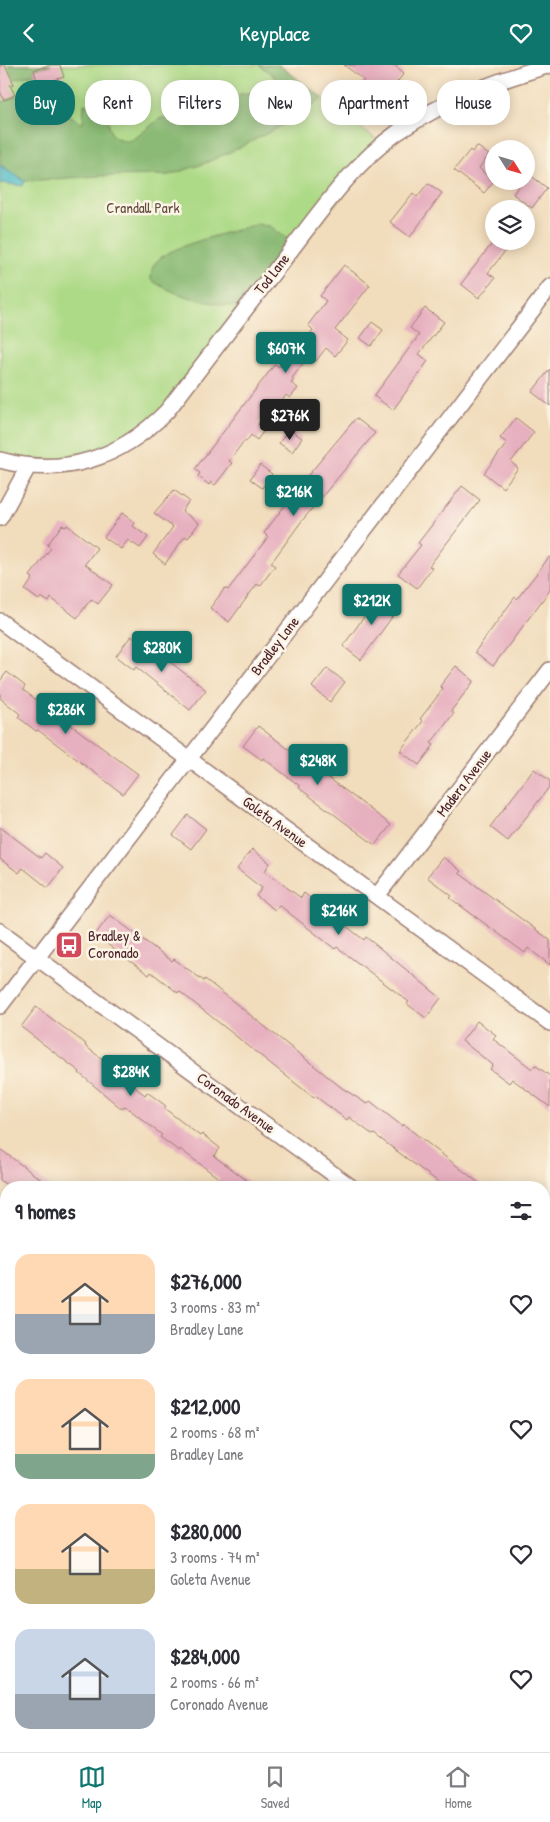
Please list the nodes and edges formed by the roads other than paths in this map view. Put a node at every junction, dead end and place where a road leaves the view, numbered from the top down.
1 (550, 65) edge
2 (550, 287) edge
3 (0, 460) edge
4 (28, 467) junction
5 (0, 518) edge
6 (0, 621) edge
7 (550, 670) edge
8 (189, 759) junction
9 (377, 895) junction
10 (0, 931) edge
11 (37, 958) junction
12 (0, 1006) edge
13 (550, 1023) edge
14 (343, 1181) edge

1 - 4 street, Tod Lane
2 - 8 street, Bradley Lane
3 - 4 street, Tod Lane
4 - 5 street
6 - 8 street, Goleta Avenue
7 - 9 street, Madera Avenue
8 - 9 street, Goleta Avenue
8 - 11 street, Bradley Lane
9 - 13 street, Goleta Avenue
10 - 11 street, Coronado Avenue
11 - 12 street, Bradley Lane
11 - 14 street, Coronado Avenue

